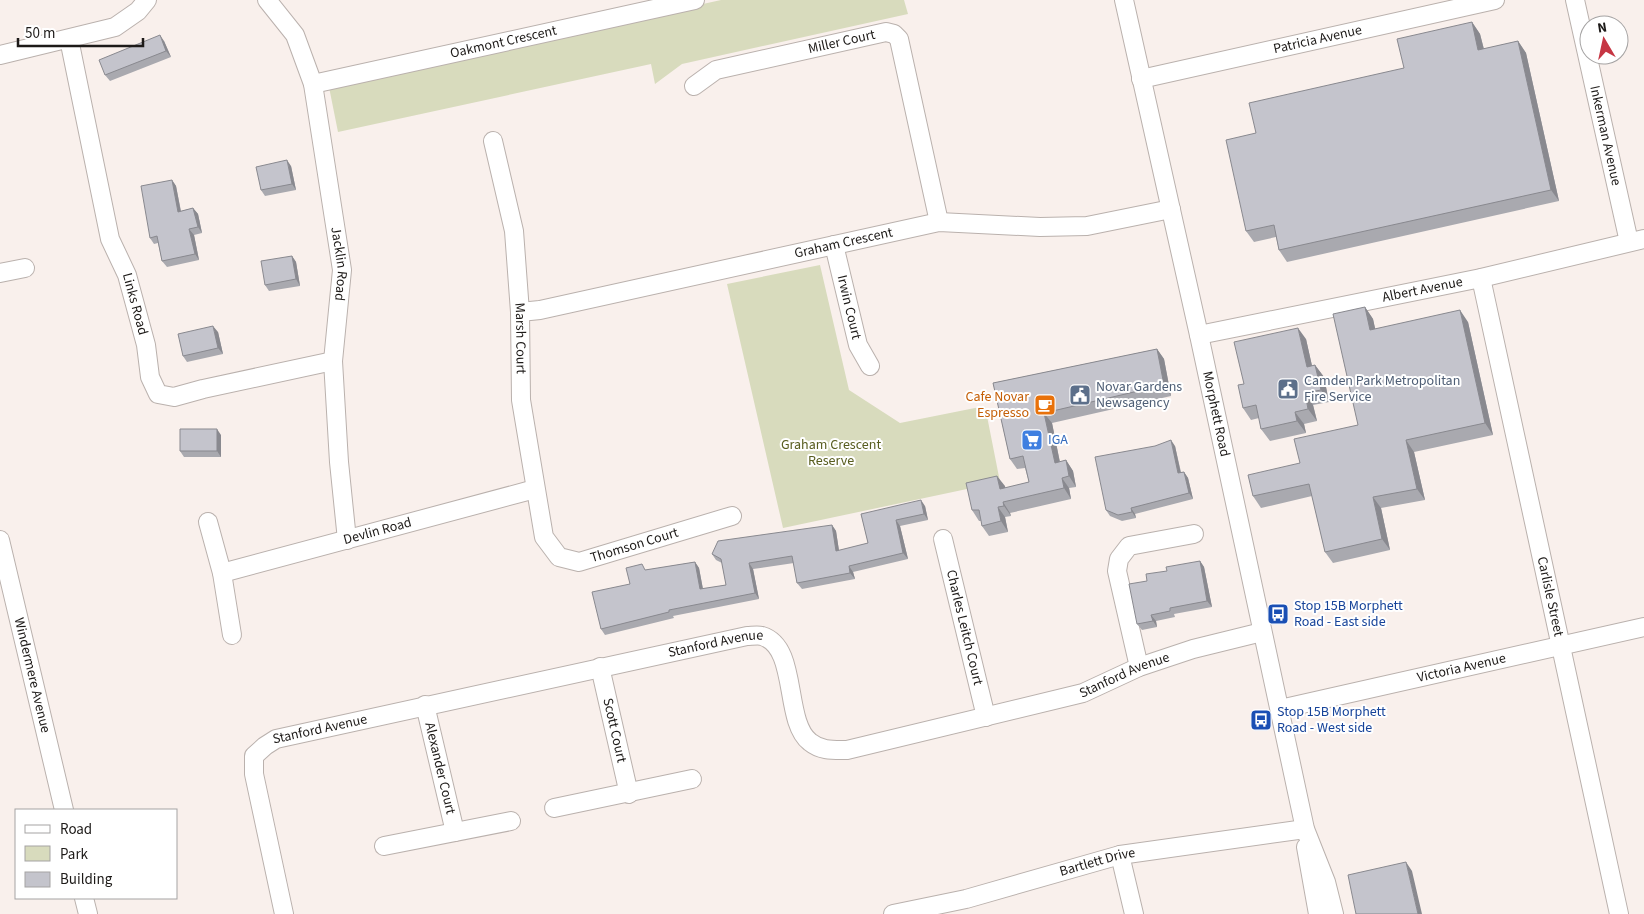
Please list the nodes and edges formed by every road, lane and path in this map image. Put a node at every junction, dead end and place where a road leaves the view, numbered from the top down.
1 (147, 0) edge
2 (267, 0) edge
3 (695, 0) edge
4 (1124, 0) edge
5 (1495, 0) edge
6 (1575, 0) edge
7 (69, 40) junction
8 (0, 55) edge
9 (1141, 79) junction
10 (313, 84) junction
11 (694, 86) dead end
12 (494, 141) dead end
13 (1171, 209) junction
14 (939, 222) junction
15 (1636, 240) edge
16 (834, 245) junction
17 (25, 268) dead end
18 (0, 273) edge
19 (1481, 278) junction
20 (520, 312) junction
21 (1199, 335) junction
22 (333, 361) junction
23 (870, 366) dead end
24 (535, 489) junction
25 (732, 516) dead end
26 (208, 522) dead end
27 (1194, 534) dead end
28 (544, 537) joint
29 (943, 539) dead end
30 (0, 540) edge
31 (347, 540) junction
32 (222, 573) junction
33 (1644, 627) edge
34 (1262, 632) junction
35 (232, 635) dead end
36 (1562, 646) junction
37 (1139, 666) junction
38 (600, 667) junction
39 (425, 705) junction
40 (1280, 709) junction
41 (986, 717) junction
42 (692, 779) dead end
43 (629, 794) junction
44 (554, 808) dead end
45 (64, 809) edge
46 (511, 821) dead end
47 (1305, 828) junction
48 (455, 832) junction
49 (384, 846) dead end
50 (1120, 855) junction
51 (84, 899) edge
52 (88, 914) edge
53 (284, 914) edge
54 (892, 914) edge
55 (1134, 914) edge
56 (1318, 914) edge
57 (1334, 914) edge
58 (1620, 914) edge

1 - 7 street
2 - 10 street, Jacklin Road
3 - 10 street, Oakmont Crescent
4 - 9 street, Morphett Road
5 - 9 street, Patricia Avenue
6 - 15 street, Inkerman Avenue
7 - 8 street
7 - 22 street, Links Road
9 - 13 street, Morphett Road
10 - 22 street, Jacklin Road
11 - 14 street, Miller Court
12 - 20 street, Marsh Court
13 - 14 street, Graham Crescent
13 - 21 street, Morphett Road
14 - 16 street, Graham Crescent
15 - 19 street, Albert Avenue
16 - 20 street, Graham Crescent
16 - 23 street, Irwin Court
17 - 18 street
19 - 21 street, Albert Avenue
19 - 36 street, Carlisle Street
20 - 24 street, Marsh Court
21 - 34 street, Morphett Road
22 - 31 street, Jacklin Road
24 - 28 street, Marsh Court
24 - 31 street, Devlin Road
25 - 28 street, Thomson Court
26 - 32 street
27 - 37 street
29 - 41 street, Charles Leitch Court
30 - 45 street, Windermere Avenue
31 - 32 street, Devlin Road
32 - 35 street
33 - 36 street, Victoria Avenue
34 - 37 street, Stanford Avenue
34 - 40 street, Morphett Road
36 - 40 street, Victoria Avenue
36 - 58 street, Carlisle Street
37 - 41 street, Stanford Avenue
38 - 39 street, Stanford Avenue
38 - 41 street, Stanford Avenue
38 - 43 street, Scott Court
39 - 48 street, Alexander Court
39 - 53 street, Stanford Avenue
40 - 47 street, Morphett Road
42 - 43 street
43 - 44 street
46 - 48 street, Alexander Court
47 - 50 street, Bartlett Drive
47 - 56 street, Morphett Road
47 - 57 street, Morphett Road
48 - 49 street, Alexander Court
50 - 54 street, Bartlett Drive
50 - 55 street
51 - 52 street

